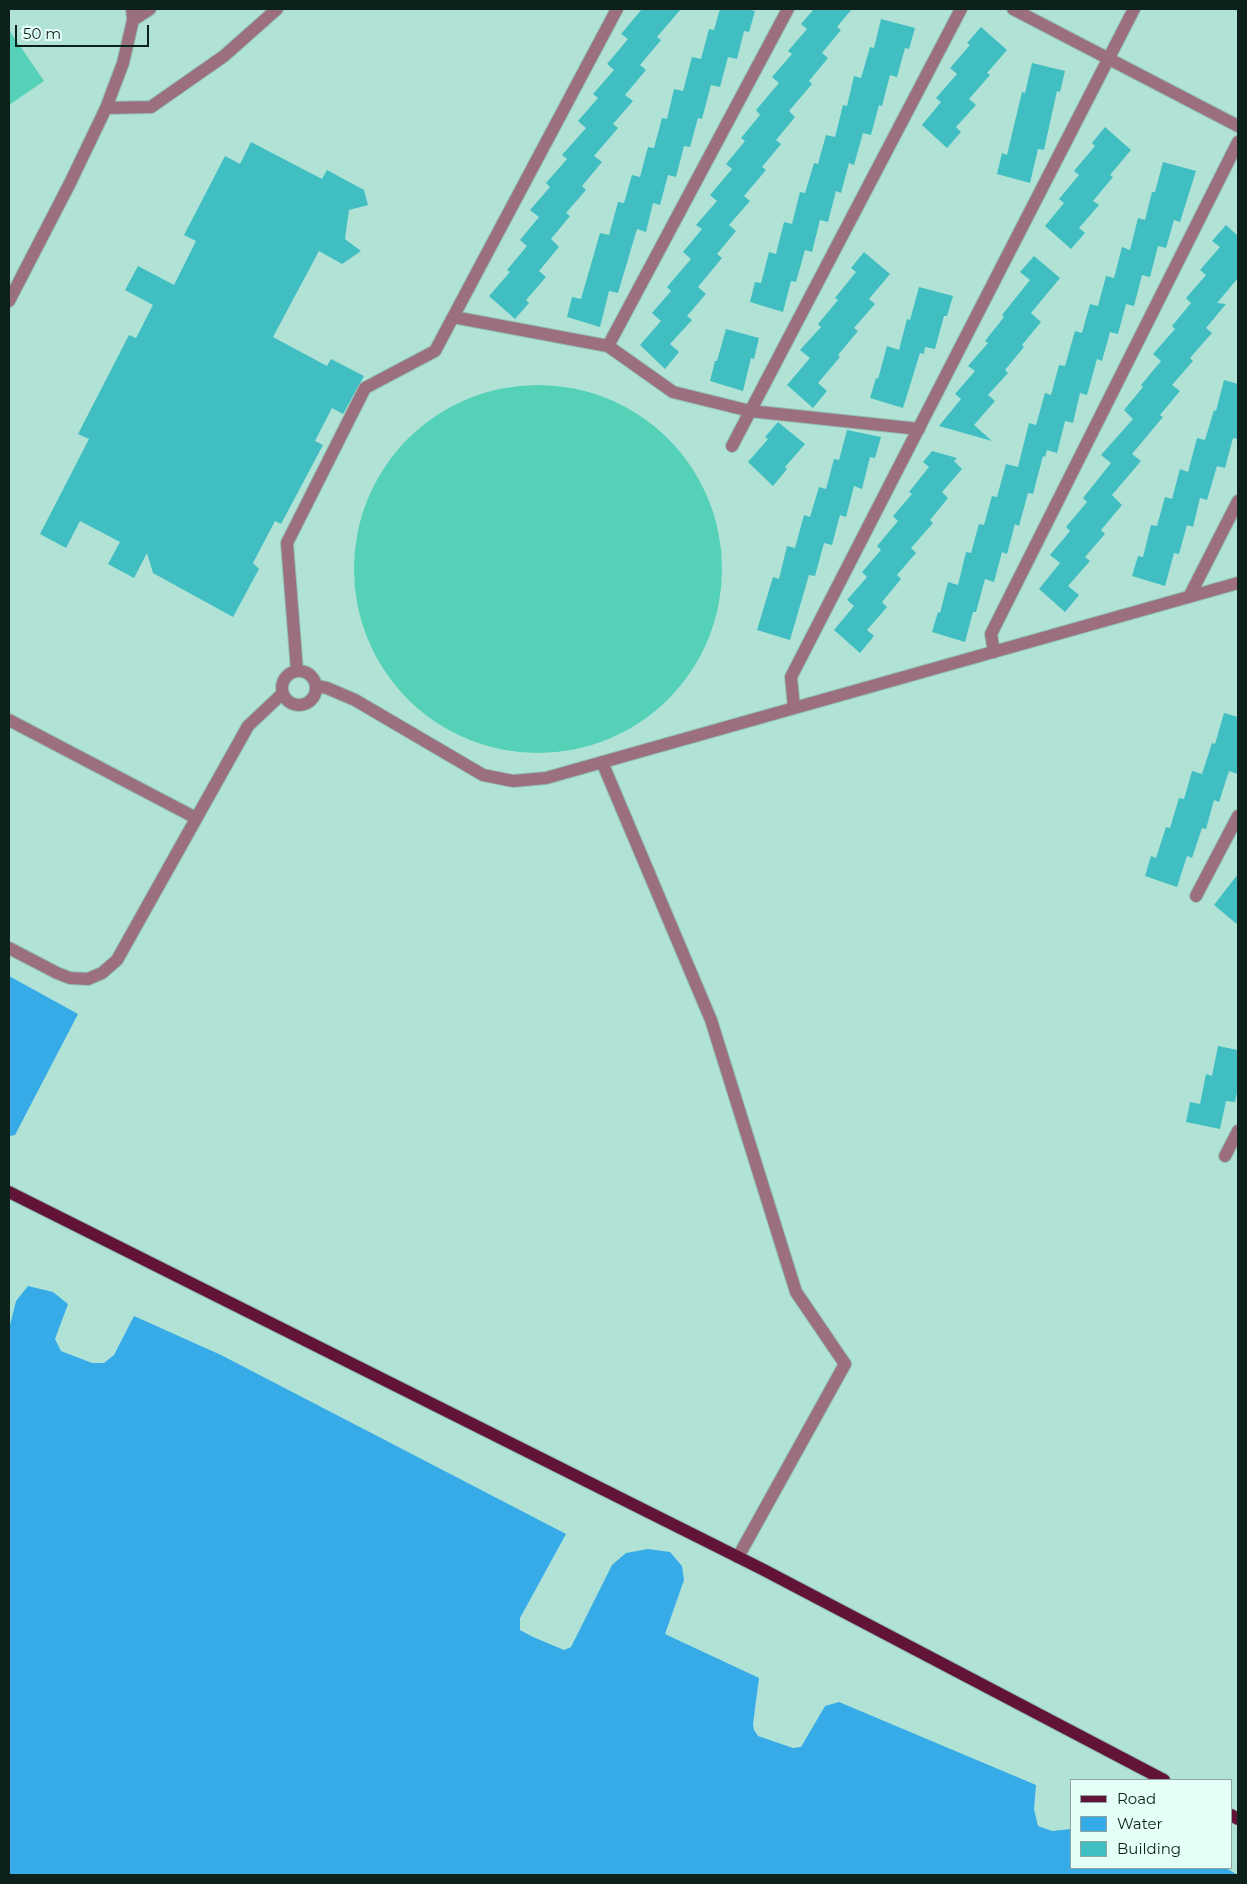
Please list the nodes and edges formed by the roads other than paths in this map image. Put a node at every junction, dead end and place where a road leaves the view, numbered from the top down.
1 (150, 9) edge
2 (277, 9) edge
3 (617, 9) edge
4 (788, 9) edge
5 (961, 9) edge
6 (1013, 9) edge
7 (1134, 9) edge
8 (132, 14) edge
9 (1109, 58) junction
10 (106, 108) junction
11 (1238, 126) edge
12 (1238, 142) edge
13 (13, 281) edge
14 (9, 301) edge
15 (453, 317) junction
16 (608, 346) junction
17 (750, 411) junction
18 (918, 429) junction
19 (732, 446) dead end
20 (1238, 501) edge
21 (1238, 583) edge
22 (1189, 597) junction
23 (994, 652) junction
24 (297, 671) junction
25 (317, 686) junction
26 (283, 693) junction
27 (794, 708) junction
28 (9, 720) edge
29 (602, 762) junction
30 (1238, 816) edge
31 (196, 818) junction
32 (1196, 896) dead end
33 (9, 948) edge
34 (1238, 1131) edge
35 (1225, 1156) dead end
36 (9, 1192) edge
37 (738, 1558) junction
38 (1162, 1779) edge

1 - 8 street
2 - 10 street
3 - 15 street
4 - 16 street
5 - 17 street
6 - 9 street
7 - 9 street
8 - 10 street
9 - 11 street
9 - 18 street
10 - 13 street
12 - 23 street
13 - 14 street
15 - 16 street
15 - 24 street
16 - 17 street
17 - 18 street
17 - 19 street
18 - 27 street
20 - 22 street
21 - 22 street
22 - 23 street
23 - 27 street
24 - 25 street
24 - 26 street
25 - 26 street
25 - 29 street
26 - 31 street
27 - 29 street
28 - 31 street
29 - 37 street
30 - 32 street
31 - 33 street
34 - 35 street
36 - 37 main road
37 - 38 main road

